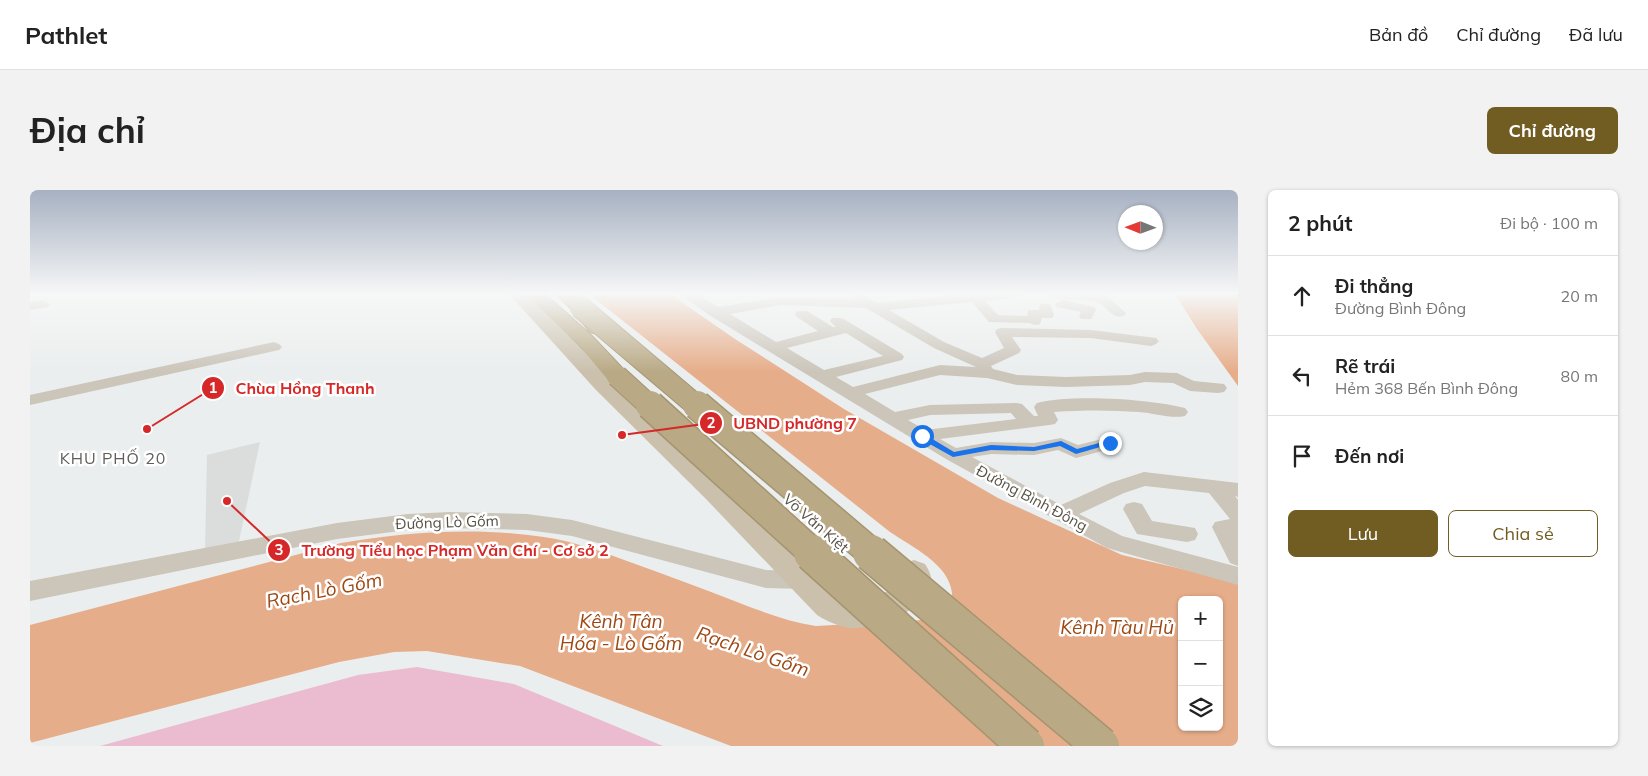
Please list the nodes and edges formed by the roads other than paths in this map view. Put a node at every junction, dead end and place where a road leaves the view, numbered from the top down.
1 (543, 320) edge
2 (563, 320) edge
3 (587, 320) edge
4 (597, 320) edge
5 (605, 320) edge
6 (727, 320) edge
7 (818, 320) edge
8 (896, 320) edge
9 (995, 320) edge
10 (1036, 320) edge
11 (926, 322) dead end
12 (906, 326) junction
13 (838, 327) junction
14 (1002, 332) junction
15 (561, 339) junction
16 (274, 347) dead end
17 (773, 347) junction
18 (615, 362) junction
19 (985, 369) junction
20 (821, 376) junction
21 (1218, 388) dead end
22 (849, 393) junction
23 (30, 400) edge
24 (1179, 412) dead end
25 (891, 418) junction
26 (1028, 422) junction
27 (922, 436) junction
28 (1110, 443) dead end
29 (953, 455) junction
30 (1214, 487) junction
31 (1238, 490) edge
32 (1134, 509) dead end
33 (1060, 514) junction
34 (1238, 514) edge
35 (1238, 527) edge
36 (1164, 531) junction
37 (1187, 534) dead end
38 (1238, 558) edge
39 (1177, 560) junction
40 (1238, 576) edge
41 (803, 580) junction
42 (30, 591) edge
43 (1026, 746) edge
44 (1073, 746) edge
45 (1101, 746) edge

1 - 15 main road
2 - 18 highway, Võ Văn Kiệt
3 - 18 highway, Võ Văn Kiệt
4 - 45 highway, bridge
5 - 41 main road
6 - 17 street, Đường Bình Đông
7 - 13 street
8 - 12 street
9 - 14 street
10 - 14 street
11 - 12 street
12 - 19 street
13 - 17 street
13 - 20 street
14 - 19 street
15 - 18 highway
15 - 41 main road
16 - 23 street
17 - 20 street, Đường Bình Đông
18 - 43 highway, Võ Văn Kiệt, bridge
18 - 44 highway, Võ Văn Kiệt
19 - 21 street
19 - 22 street
20 - 22 street, Đường Bình Đông
22 - 25 street, Đường Bình Đông
24 - 26 street
25 - 26 street
25 - 27 street, Đường Bình Đông
26 - 27 street
27 - 29 street, Đường Bình Đông
28 - 29 street
29 - 33 street, Đường Bình Đông
30 - 31 street
30 - 33 street
30 - 34 street
32 - 36 street
33 - 39 street, Đường Bình Đông
35 - 38 street
36 - 37 street
36 - 39 street
39 - 40 street, Đường Bình Đông
41 - 42 street, Đường Lò Gốm

